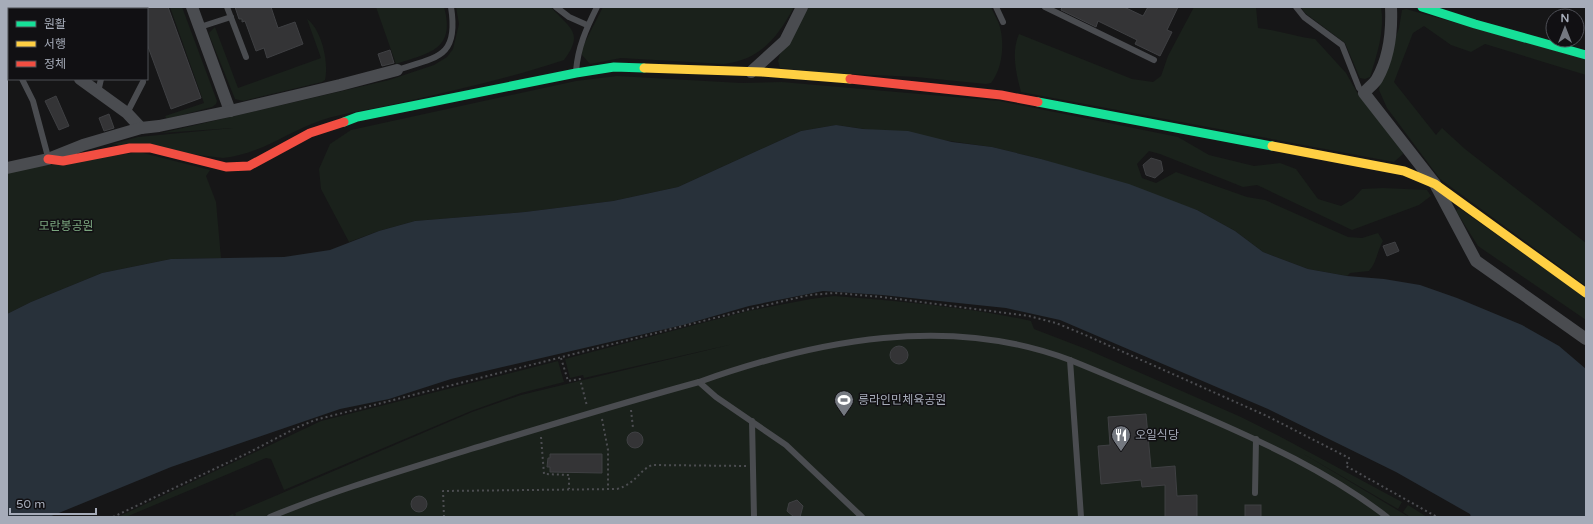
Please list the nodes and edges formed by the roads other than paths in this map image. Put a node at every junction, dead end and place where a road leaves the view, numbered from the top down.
1 (192, 7) edge
2 (227, 7) edge
3 (451, 7) edge
4 (556, 7) edge
5 (597, 7) edge
6 (802, 7) edge
7 (996, 7) edge
8 (1045, 7) edge
9 (1296, 7) edge
10 (1392, 7) edge
11 (1422, 7) edge
12 (231, 17) junction
13 (1003, 22) dead end
14 (587, 25) junction
15 (200, 27) junction
16 (1586, 54) edge
17 (246, 57) dead end
18 (1154, 60) dead end
19 (397, 70) joint
20 (751, 72) junction
21 (576, 73) junction
22 (22, 80) edge
23 (81, 80) edge
24 (101, 80) edge
25 (143, 82) dead end
26 (98, 92) junction
27 (1364, 93) junction
28 (230, 111) junction
29 (127, 113) junction
30 (141, 128) junction
31 (48, 159) junction
32 (7, 168) edge
33 (1435, 184) junction
34 (1586, 293) edge
35 (1586, 339) edge
36 (1070, 360) junction
37 (699, 382) junction
38 (752, 421) junction
39 (1256, 439) junction
40 (1255, 493) dead end
41 (270, 517) edge
42 (754, 517) edge
43 (862, 517) edge
44 (1081, 517) edge
45 (1388, 517) edge

1 - 15 street
2 - 12 lane
3 - 19 lane
4 - 14 lane
5 - 14 lane
6 - 20 street
7 - 13 lane
8 - 18 lane
9 - 27 lane
10 - 27 street
11 - 16 street
12 - 15 lane
12 - 17 lane
14 - 21 lane
15 - 28 street
19 - 28 street
20 - 21 street
20 - 33 street
21 - 31 street
22 - 31 lane
23 - 26 street
24 - 26 lane
25 - 29 lane
26 - 29 street
27 - 33 street
28 - 30 street
29 - 30 street
30 - 31 street
31 - 32 street
33 - 34 street
33 - 35 street
36 - 37 lane
36 - 39 lane
36 - 44 lane
37 - 38 lane
37 - 41 lane
38 - 42 lane
38 - 43 lane
39 - 40 lane
39 - 45 lane

